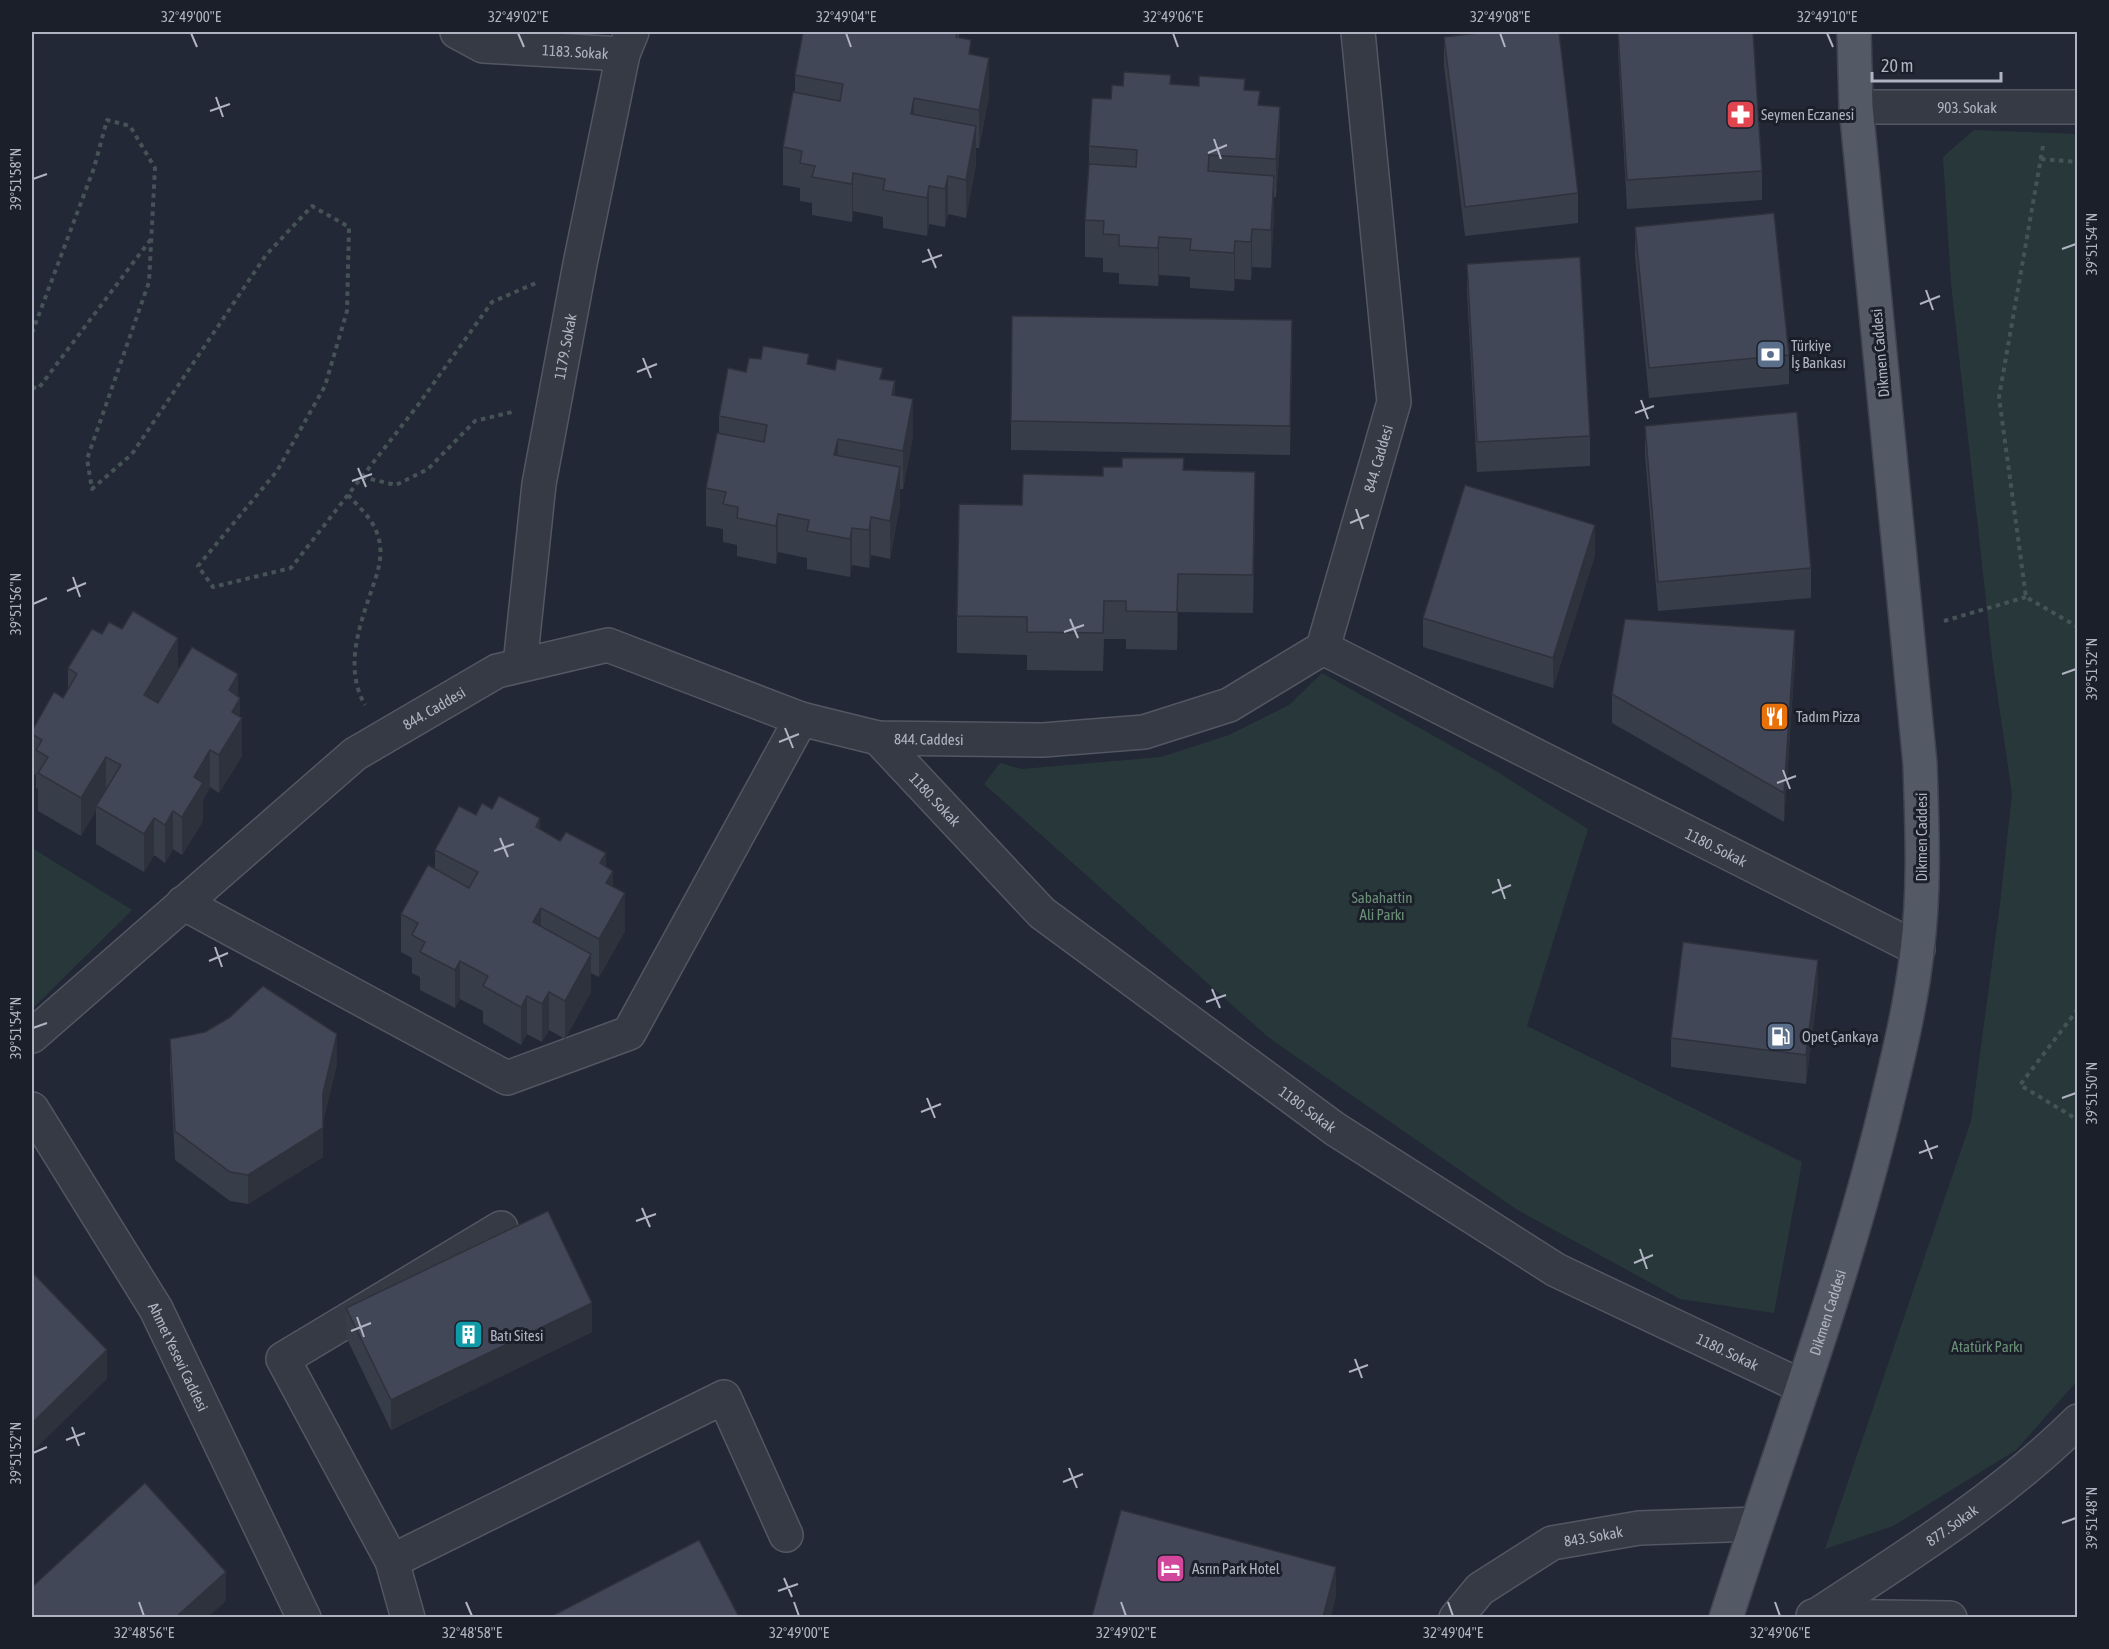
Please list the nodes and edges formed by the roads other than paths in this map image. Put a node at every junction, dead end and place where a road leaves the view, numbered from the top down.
1 (457, 32) edge
2 (1358, 32) edge
3 (1854, 32) edge
4 (628, 43) edge
5 (2063, 106) edge
6 (1856, 107) junction
7 (1323, 648) junction
8 (520, 665) junction
9 (801, 719) junction
10 (878, 738) junction
11 (183, 903) junction
12 (1918, 949) junction
13 (32, 1036) edge
14 (32, 1109) edge
15 (501, 1228) dead end
16 (1803, 1387) junction
17 (2078, 1421) edge
18 (1756, 1524) junction
19 (786, 1535) dead end
20 (392, 1561) junction
21 (1813, 1616) edge
22 (304, 1617) edge
23 (408, 1617) edge
24 (1456, 1617) edge
25 (1726, 1617) edge
26 (1950, 1617) edge

1 - 4 street, 1183. Sokak
2 - 7 street, 844. Caddesi
3 - 6 main road, Dikmen Caddesi
4 - 8 street, 1179. Sokak
5 - 6 street, 903. Sokak
6 - 12 main road, Dikmen Caddesi
7 - 10 street, 844. Caddesi
7 - 12 street, 1180. Sokak
8 - 9 street, 844. Caddesi
8 - 11 street, 844. Caddesi
9 - 10 street, 844. Caddesi
9 - 11 street
10 - 16 street, 1180. Sokak
11 - 13 street, 844. Caddesi
12 - 16 main road, Dikmen Caddesi
14 - 22 street, Ahmet Yesevi Caddesi
15 - 20 street
16 - 18 main road, Dikmen Caddesi
17 - 21 street, 877. Sokak
18 - 24 street, 843. Sokak
18 - 25 main road, Dikmen Caddesi
19 - 20 street
20 - 23 street
21 - 26 street

